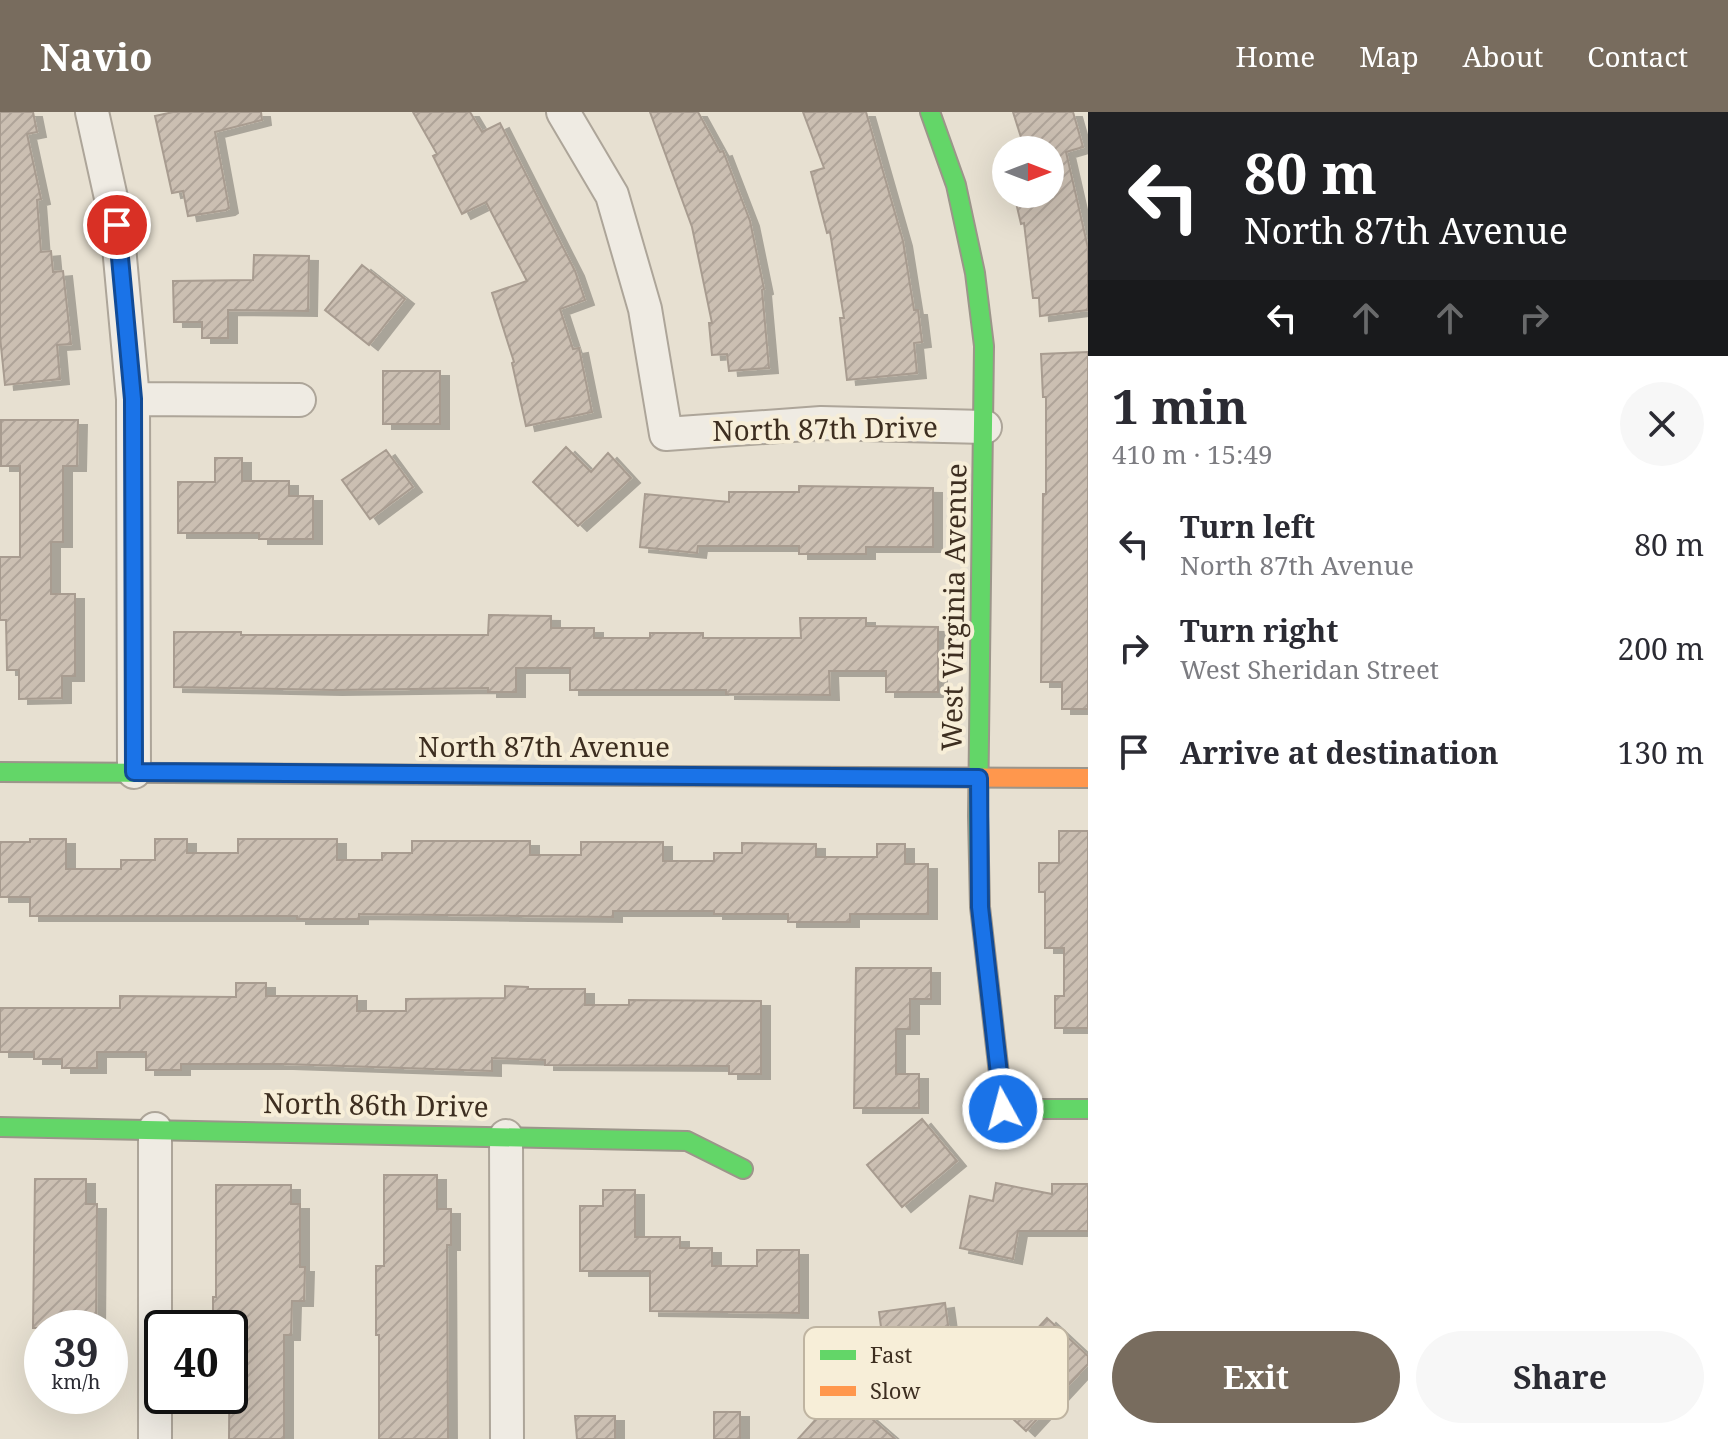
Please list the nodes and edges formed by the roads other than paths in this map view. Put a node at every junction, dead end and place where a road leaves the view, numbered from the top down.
1 (92, 112) edge
2 (563, 112) edge
3 (930, 112) edge
4 (133, 399) junction
5 (299, 400) dead end
6 (985, 427) junction
7 (0, 772) edge
8 (134, 772) junction
9 (979, 778) junction
10 (1088, 778) edge
11 (1088, 1109) edge
12 (0, 1127) edge
13 (155, 1129) junction
14 (506, 1136) junction
15 (743, 1169) dead end
16 (155, 1439) edge
17 (507, 1439) edge

1 - 4 street
2 - 6 street, North 87th Drive
3 - 6 street, West Virginia Avenue
4 - 5 street
4 - 8 street
6 - 9 street, West Virginia Avenue
7 - 8 street, North 87th Avenue
8 - 9 street, North 87th Avenue
9 - 10 street, North 87th Avenue
9 - 11 street, West Virginia Avenue
12 - 13 street, North 86th Drive
13 - 14 street, North 86th Drive
13 - 16 street
14 - 15 street, North 86th Drive
14 - 17 street

